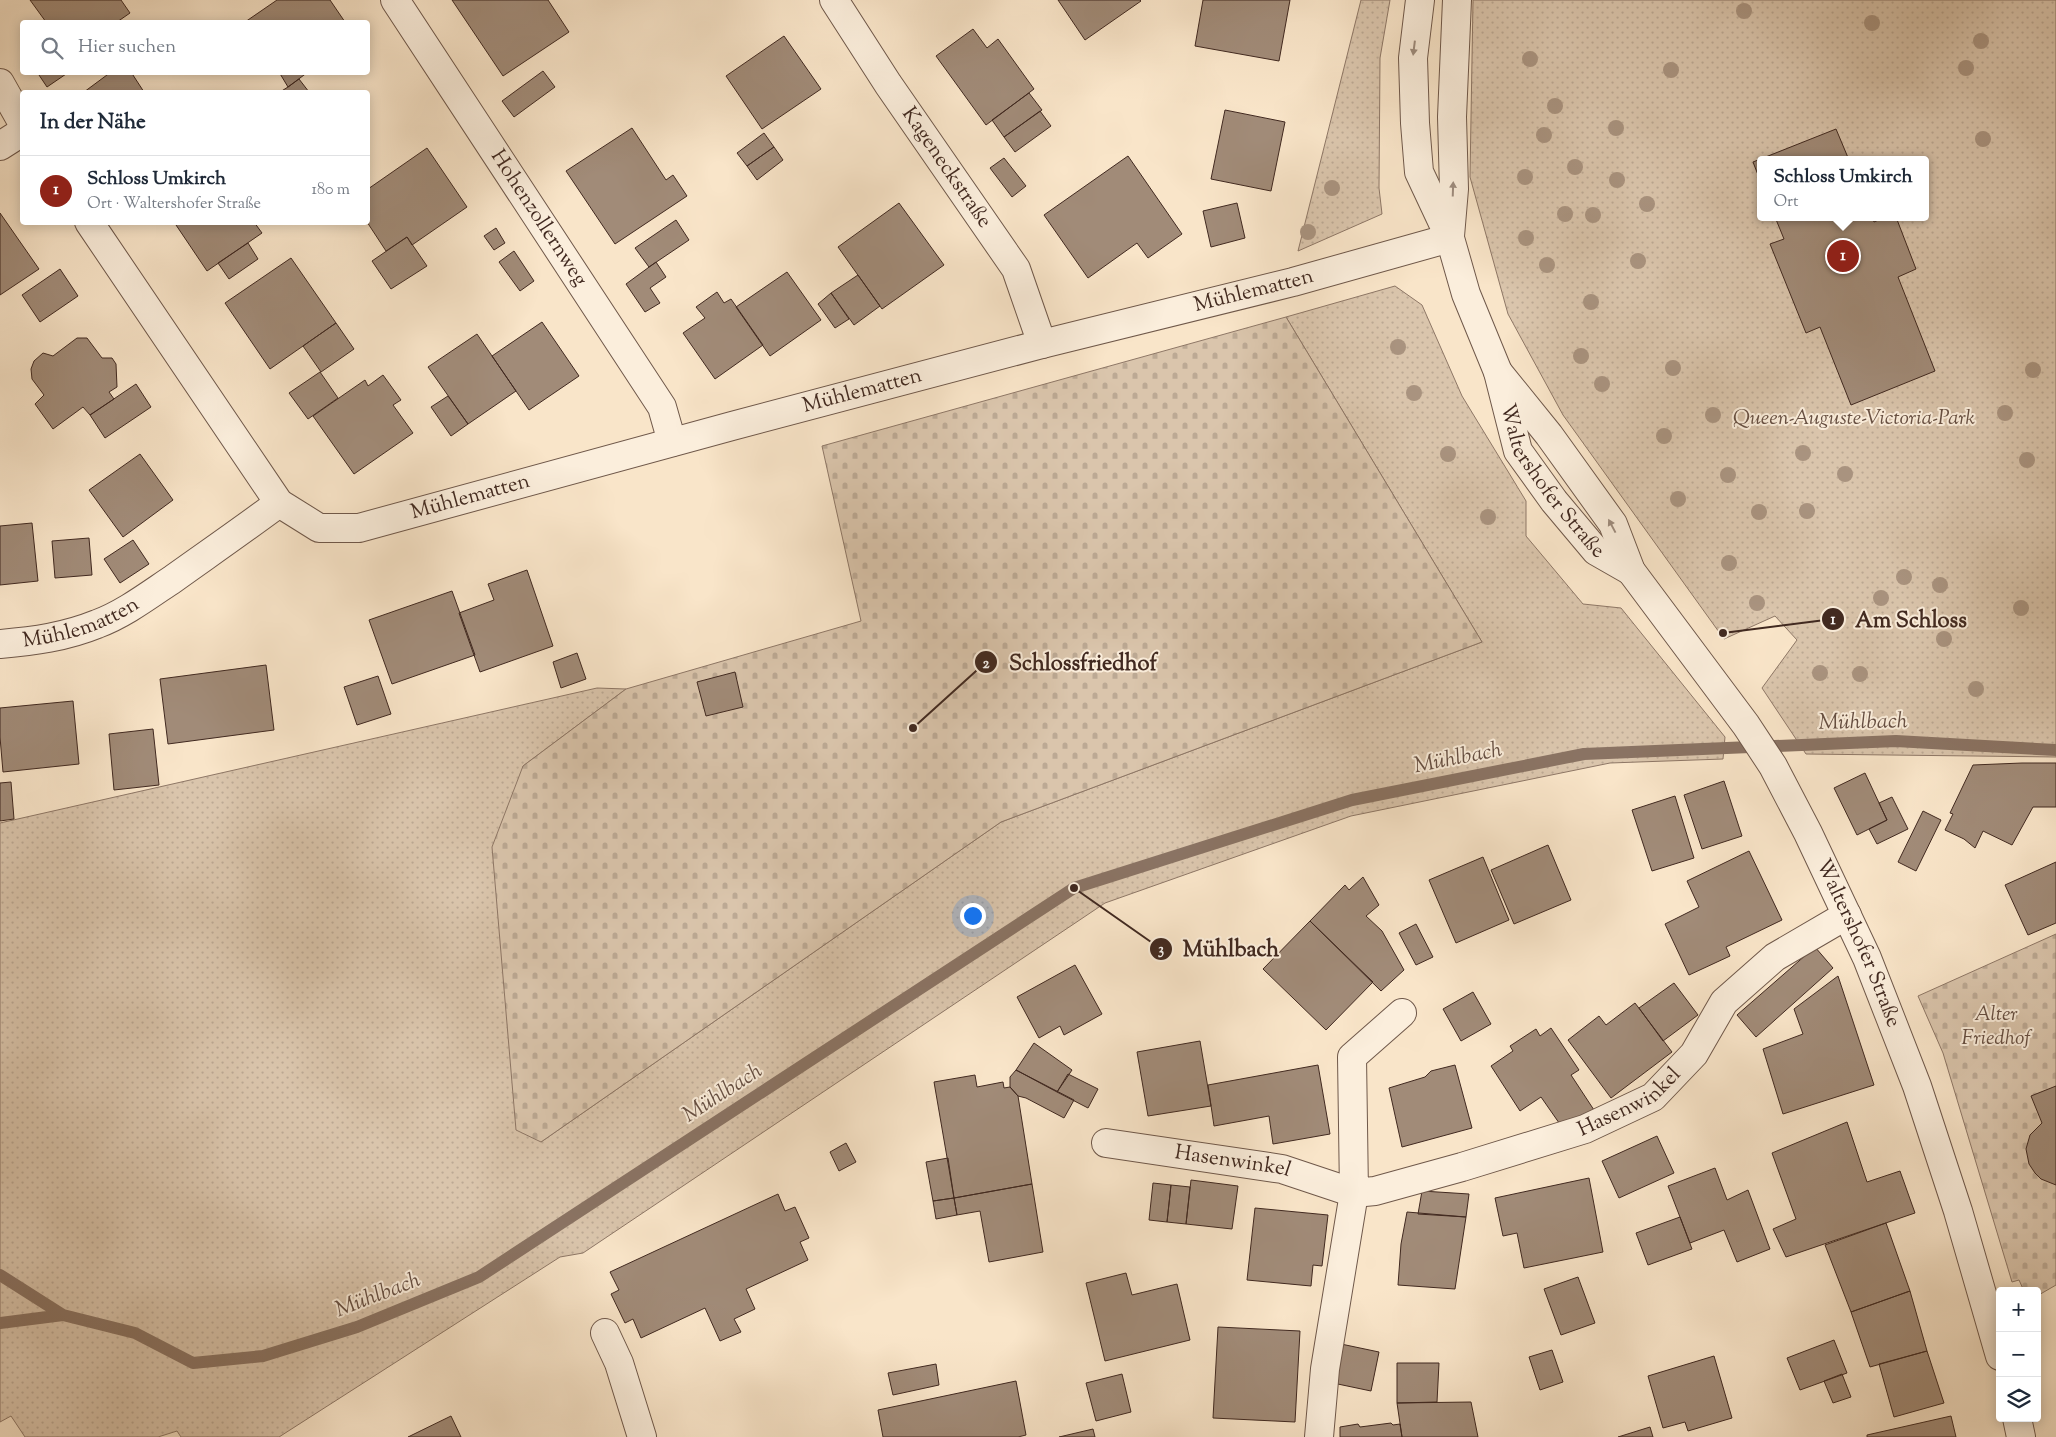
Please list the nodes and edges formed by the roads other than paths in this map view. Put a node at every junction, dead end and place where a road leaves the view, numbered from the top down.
1 (395, 0) edge
2 (1420, 0) edge
3 (1457, 0) edge
4 (839, 2) edge
5 (0, 83) edge
6 (20, 118) edge
7 (20, 133) edge
8 (0, 146) edge
9 (92, 225) edge
10 (1450, 238) junction
11 (1042, 344) junction
12 (672, 442) junction
13 (278, 503) junction
14 (0, 644) edge
15 (1847, 915) junction
16 (1402, 1013) dead end
17 (1106, 1143) dead end
18 (1354, 1193) junction
19 (605, 1333) dead end
20 (1996, 1342) edge
21 (2017, 1422) edge
22 (642, 1437) edge
23 (1319, 1437) edge
24 (2021, 1437) edge

1 - 12 street, Hohenzollernweg
2 -> 10 street, Waltershofer Straße
10 -> 3 street, Waltershofer Straße
4 - 11 street, Kageneckstraße
5 - 6 street
7 - 8 street
9 - 13 street, Mühlematten
10 - 11 street, Mühlematten
10 - 15 street, Waltershofer Straße
11 - 12 street, Mühlematten
12 - 13 street, Mühlematten
13 - 14 street, Mühlematten
15 - 18 street, Hasenwinkel
15 - 20 street, Waltershofer Straße
16 - 18 street
17 - 18 street, Hasenwinkel
18 - 23 street
19 - 22 street
21 - 24 street

